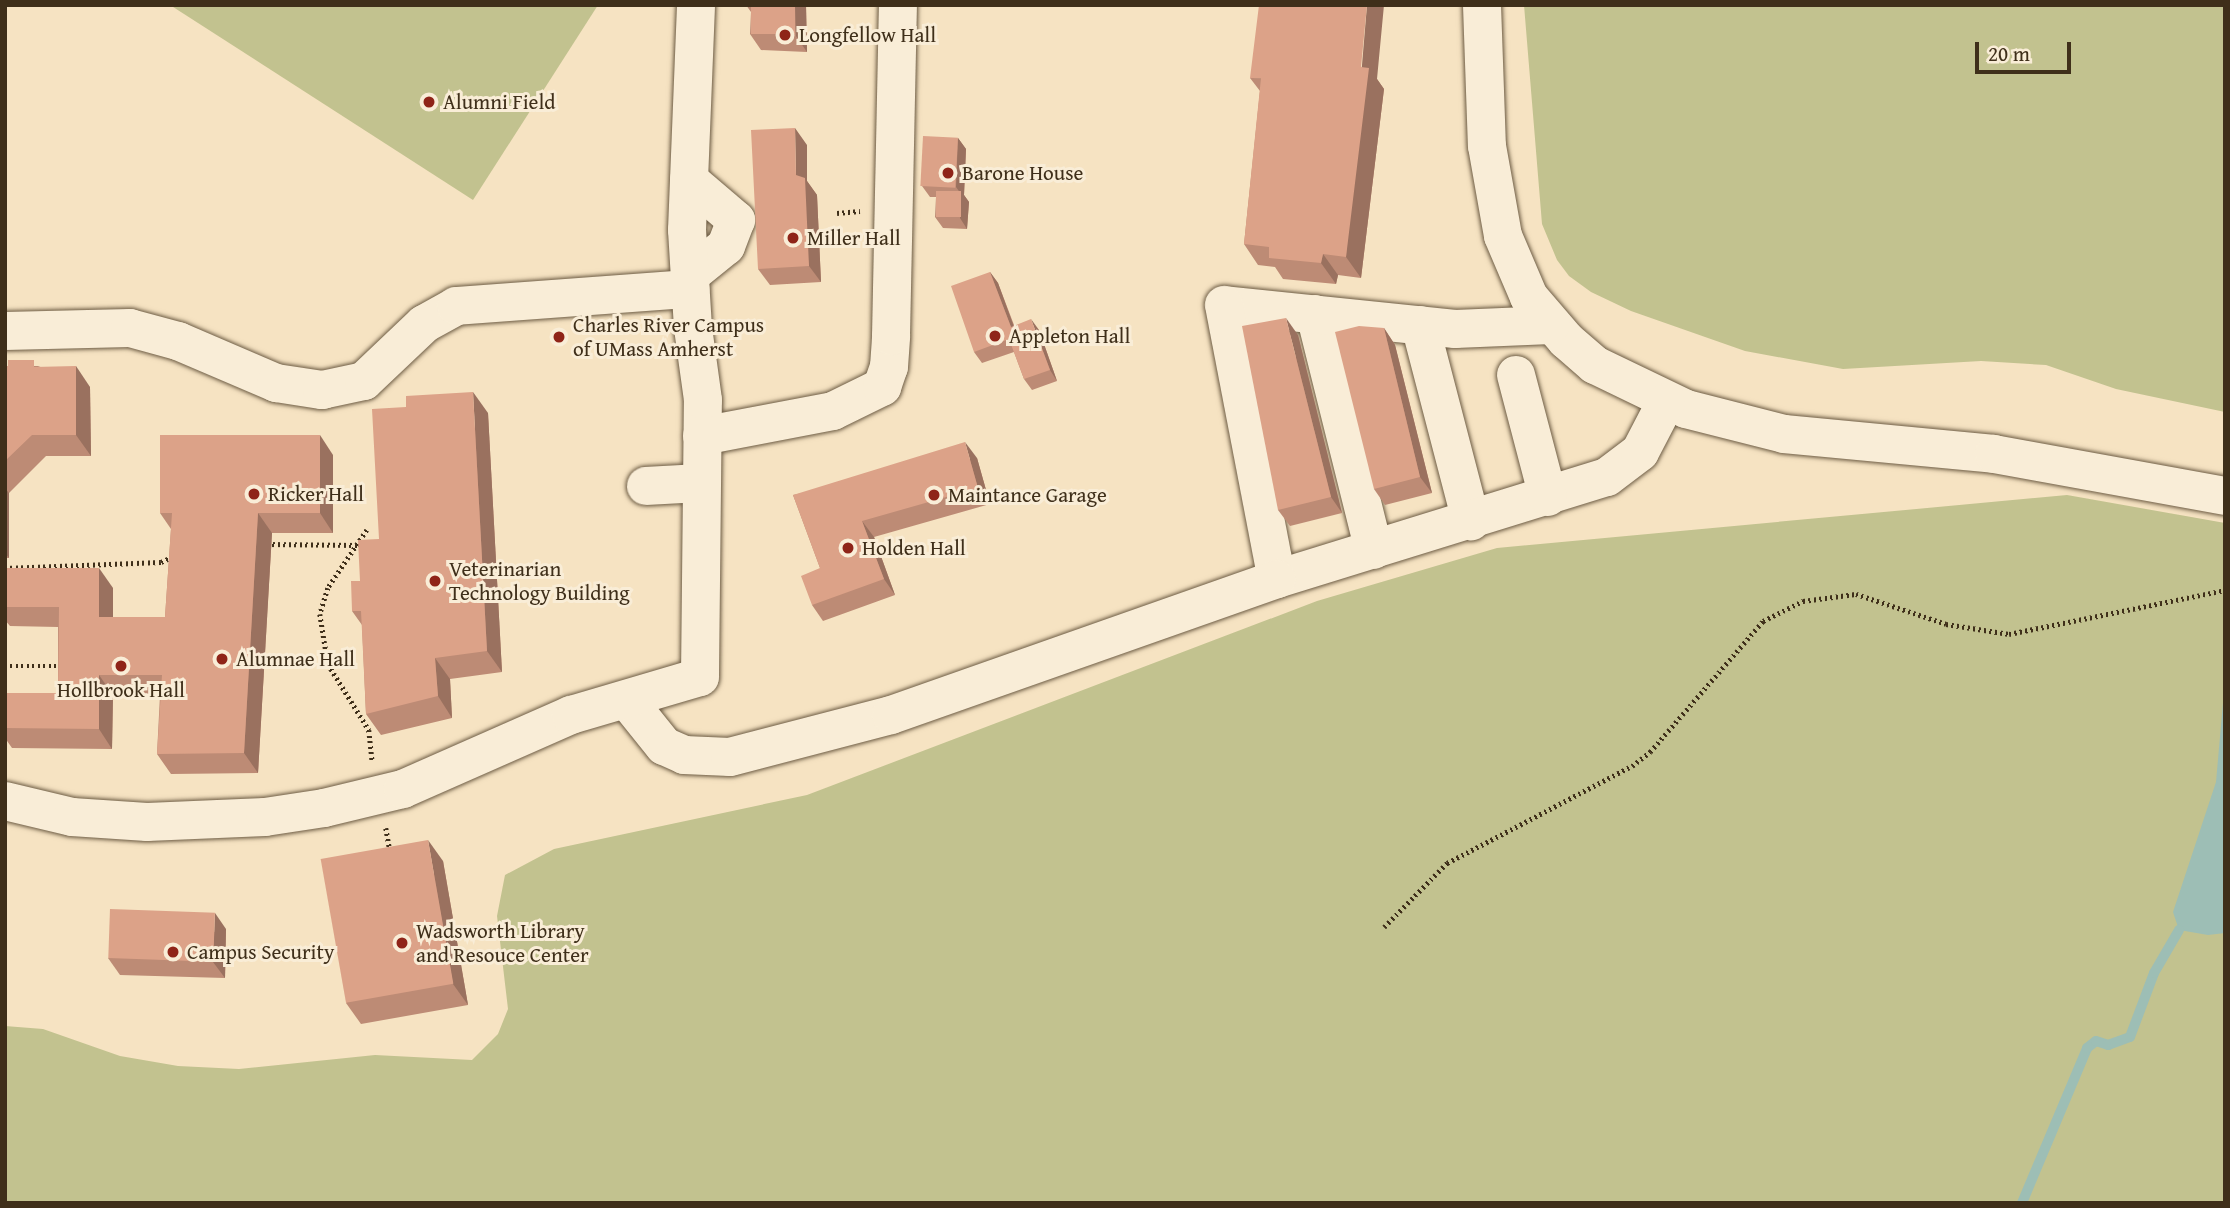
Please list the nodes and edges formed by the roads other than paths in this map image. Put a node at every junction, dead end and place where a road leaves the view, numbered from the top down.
1 (696, 5) edge
2 (898, 5) edge
3 (1482, 5) edge
4 (690, 282) junction
5 (1315, 314) junction
6 (1420, 325) junction
7 (1551, 325) junction
8 (5, 331) edge
9 (1516, 375) dead end
10 (1666, 402) junction
11 (702, 436) junction
12 (699, 482) junction
13 (646, 486) dead end
14 (2225, 496) edge
15 (1548, 497) junction
16 (1471, 521) junction
17 (1374, 550) junction
18 (1277, 579) junction
19 (627, 701) junction
20 (5, 801) edge

1 - 4 lane
2 - 11 lane
3 - 7 lane
4 - 8 lane
4 - 11 lane
5 - 6 lane
5 - 17 lane
5 - 18 lane
6 - 7 lane
6 - 16 lane
7 - 10 lane
9 - 15 lane
10 - 14 lane
10 - 15 lane
11 - 12 lane
12 - 13 lane
12 - 19 lane
15 - 16 lane
16 - 17 lane
17 - 18 lane
18 - 19 lane
19 - 20 lane

